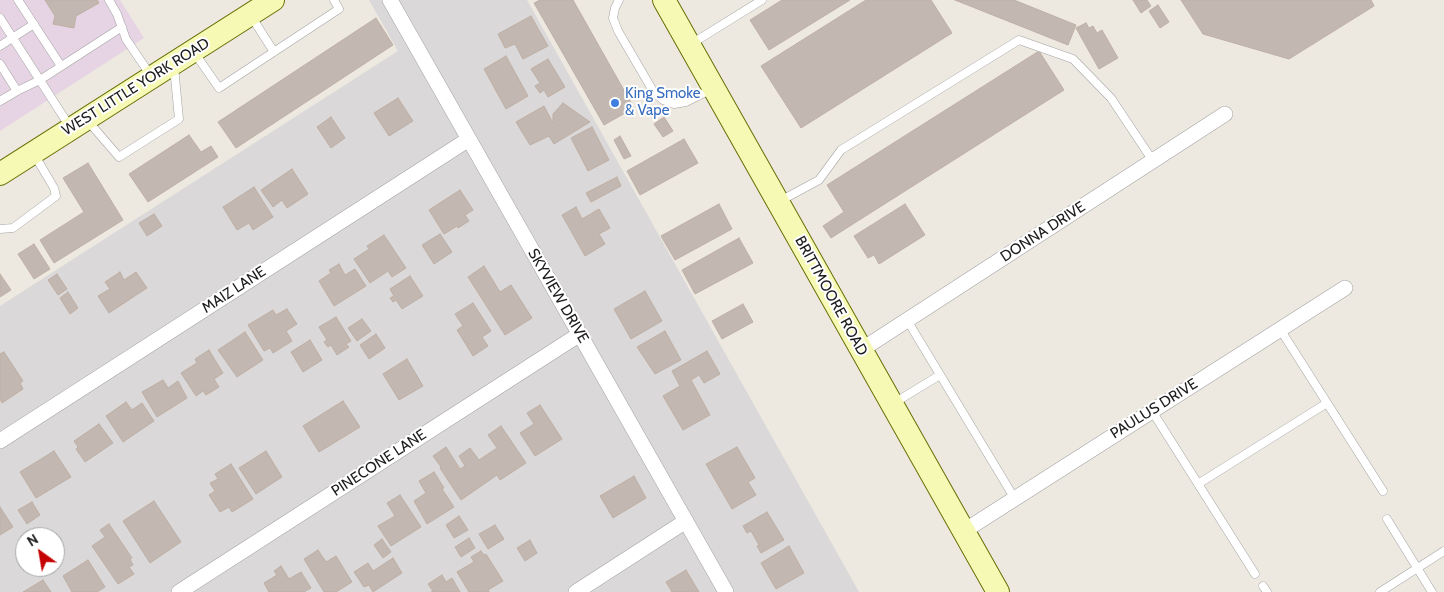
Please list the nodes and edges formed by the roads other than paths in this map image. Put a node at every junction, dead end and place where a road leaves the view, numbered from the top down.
1 (18, 0) edge
2 (109, 0) edge
3 (273, 0) edge
4 (334, 0) edge
5 (390, 0) edge
6 (619, 0) edge
7 (664, 0) edge
8 (762, 0) edge
9 (250, 15) junction
10 (0, 18) edge
11 (34, 24) junction
12 (122, 27) junction
13 (13, 38) junction
14 (689, 45) junction
15 (0, 46) edge
16 (193, 51) junction
17 (274, 52) junction
18 (174, 63) junction
19 (0, 64) edge
20 (61, 66) junction
21 (152, 77) junction
22 (40, 80) junction
23 (714, 88) junction
24 (17, 90) junction
25 (0, 101) edge
26 (1226, 114) dead end
27 (79, 124) junction
28 (469, 139) junction
29 (33, 153) junction
30 (1153, 161) junction
31 (0, 174) edge
32 (778, 202) junction
33 (0, 229) edge
34 (1345, 288) dead end
35 (907, 320) junction
36 (1280, 330) junction
37 (580, 334) junction
38 (861, 350) junction
39 (940, 375) junction
40 (1327, 403) junction
41 (892, 404) junction
42 (1152, 411) junction
43 (0, 441) edge
44 (1198, 484) junction
45 (1383, 491) dead end
46 (1015, 499) junction
47 (1387, 519) dead end
48 (686, 521) junction
49 (964, 531) junction
50 (1444, 551) edge
51 (1417, 568) junction
52 (1255, 574) dead end
53 (179, 592) edge
54 (576, 592) edge
55 (726, 592) edge
56 (998, 592) edge
57 (1380, 592) edge
58 (1432, 592) edge

1 - 11 lane
2 - 12 lane
3 - 9 main road, WEST LITTLE YORK ROAD
4 - 17 lane
5 - 28 street, SKYVIEW DRIVE
6 - 23 lane
7 - 14 main road, BRITTMOORE ROAD
8 - 14 lane
9 - 16 main road, WEST LITTLE YORK ROAD
9 - 17 lane
10 - 13 lane
11 - 13 lane
11 - 20 lane
12 - 20 lane
12 - 21 lane
13 - 15 lane
13 - 22 lane
14 - 23 main road, BRITTMOORE ROAD
16 - 17 lane
16 - 18 main road, WEST LITTLE YORK ROAD
18 - 21 main road, WEST LITTLE YORK ROAD
18 - 27 lane
19 - 24 lane
20 - 22 lane
21 - 27 main road, WEST LITTLE YORK ROAD
22 - 24 lane
22 - 27 lane
23 - 32 main road, BRITTMOORE ROAD
24 - 25 lane
26 - 30 street, DONNA DRIVE
27 - 29 main road, WEST LITTLE YORK ROAD
28 - 37 street, SKYVIEW DRIVE
28 - 43 street, MAIZ LANE
29 - 31 main road, WEST LITTLE YORK ROAD
29 - 33 lane
30 - 32 lane
30 - 35 street, DONNA DRIVE
32 - 38 main road, BRITTMOORE ROAD
34 - 36 street, PAULUS DRIVE
35 - 38 street, DONNA DRIVE
35 - 39 lane
36 - 40 lane
36 - 42 street, PAULUS DRIVE
37 - 48 street, SKYVIEW DRIVE
37 - 53 street, PINECONE LANE
38 - 41 main road, BRITTMOORE ROAD
39 - 41 lane
39 - 46 lane
40 - 44 lane
40 - 45 lane
41 - 49 main road, BRITTMOORE ROAD
42 - 44 lane
42 - 46 street, PAULUS DRIVE
44 - 52 lane
46 - 49 street, PAULUS DRIVE
47 - 51 lane
48 - 54 street
48 - 55 street, SKYVIEW DRIVE
49 - 56 main road, BRITTMOORE ROAD
50 - 51 lane
51 - 57 lane
51 - 58 lane

